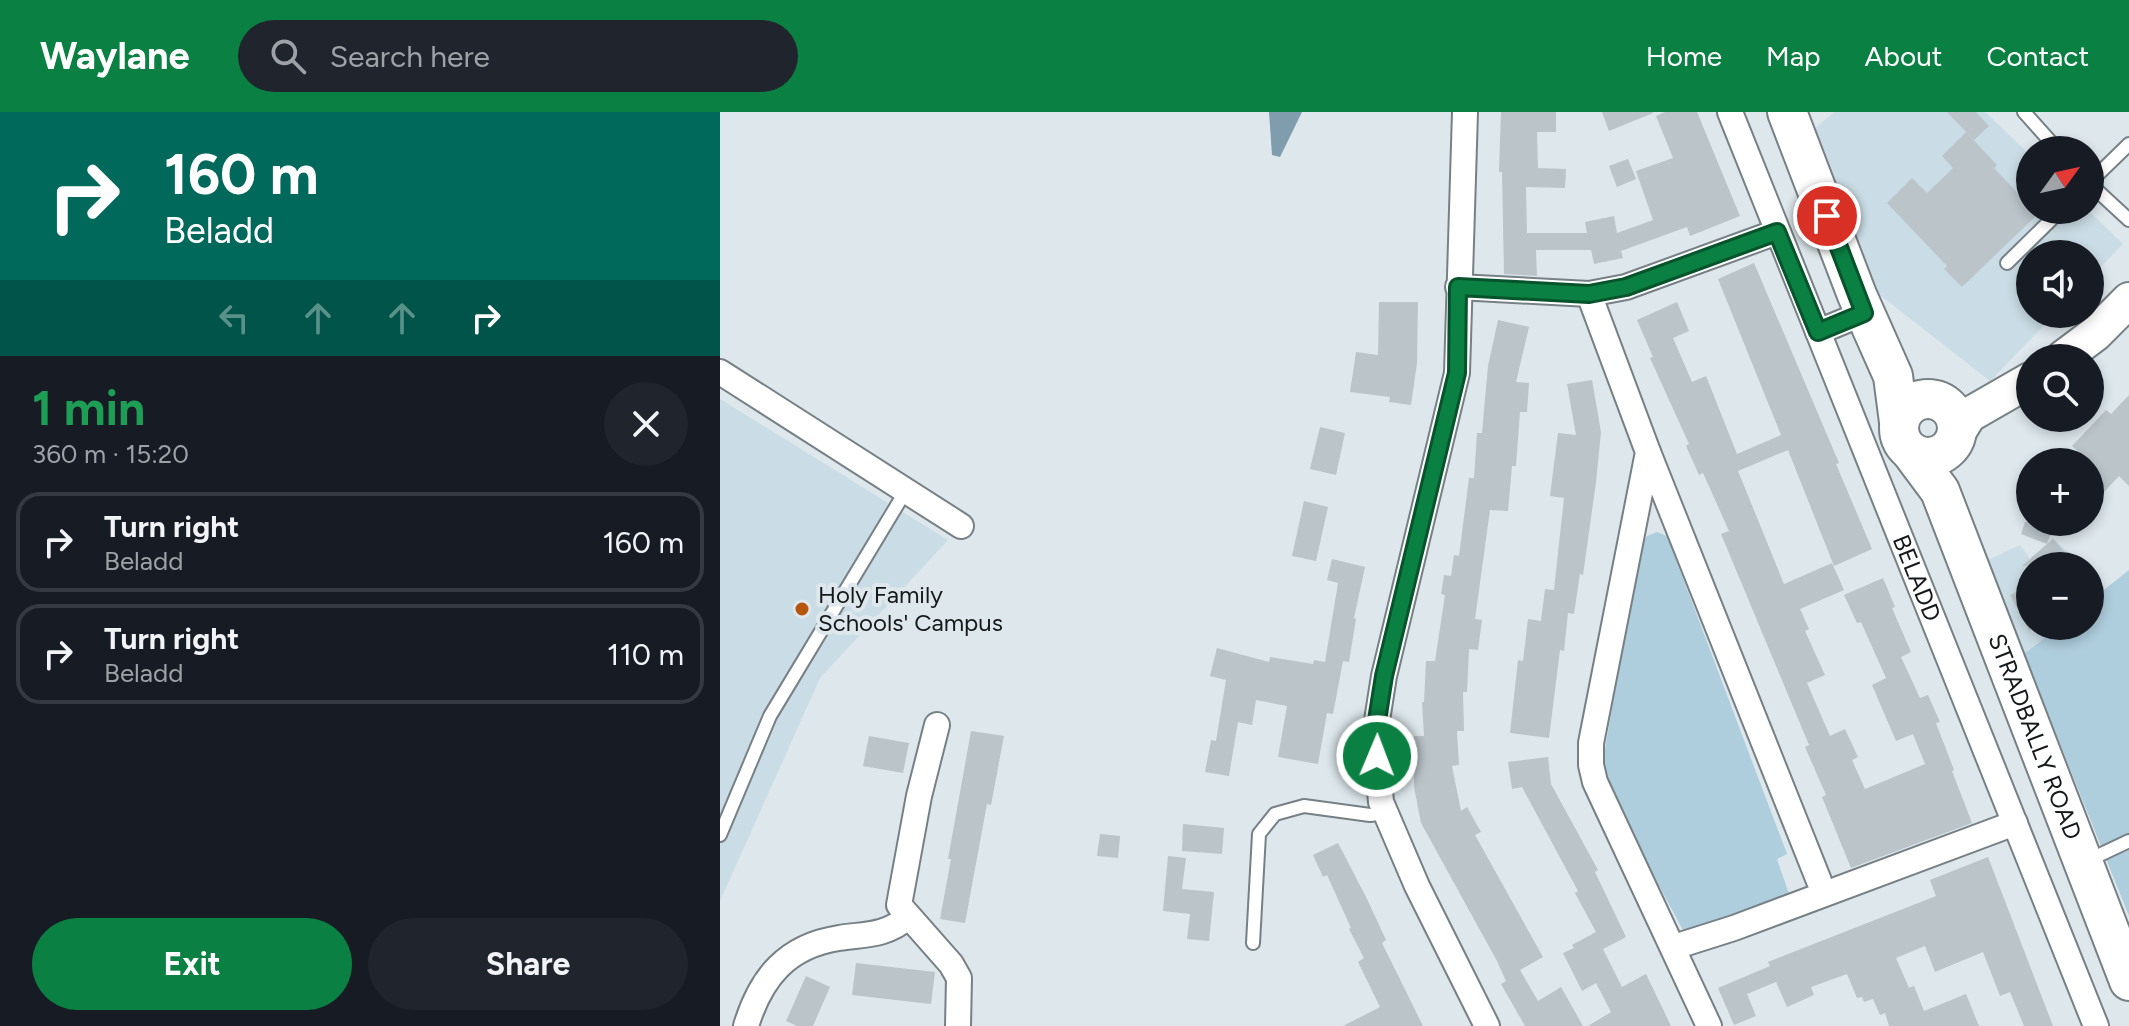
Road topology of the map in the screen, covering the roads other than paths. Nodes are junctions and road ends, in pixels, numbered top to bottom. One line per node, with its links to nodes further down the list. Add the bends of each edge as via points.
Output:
1 (1465, 112): 13 (street)
2 (1730, 112): 11 (street, BELADD)
3 (1787, 112): 16 (main road)
4 (2024, 112): 5 (lane)
5 (2045, 136)
6 (2129, 144): 7 (lane)
7 (2104, 169)
8 (2104, 196): 9 (lane)
9 (2129, 220)
10 (2047, 224): 12 (lane)
11 (1777, 232): 14 (street, via 1626,287); 17 (street, BELADD)
12 (2007, 263)
13 (1458, 287): 14 (street); 26 (street, via 1457,373 1375,733)
14 (1589, 294): 22 (street)
15 (2129, 300): 18 (street)
16 (1864, 313): 17 (street); 21 (main road, via 1893,376)
17 (1818, 332): 27 (street, BELADD)
18 (2082, 344)
19 (720, 372): 23 (street)
20 (2016, 387): 21 (street)
21 (1938, 427): 30 (main road, STRADBALLY ROAD, via 1940,491)
22 (1648, 452): 31 (street); 35 (street, via 1591,765)
23 (905, 492): 24 (street); 28 (lane, via 770,716)
24 (961, 526)
25 (937, 725): 32 (street, via 900,888 899,905)
26 (1386, 813): 34 (lane, via 1304,806 1275,814 1259,834); 39 (street)
27 (2015, 823): 33 (street, BELADD); 35 (street)
28 (720, 835)
29 (2129, 841): 30 (lane)
30 (2082, 863): 33 (main road, STRADBALLY ROAD)
31 (1819, 881)
32 (908, 917): 37 (street, via 880,934 838,938 792,954 778,964 760,991); 38 (street, via 959,978)
33 (2080, 919): 36 (main road, STRADBALLY ROAD); 41 (street, BELADD)
34 (1253, 943)
35 (1674, 947): 40 (street)
36 (2129, 981)
37 (746, 1026)
38 (958, 1026)
39 (1487, 1026)
40 (1709, 1026)
41 (2096, 1026)

